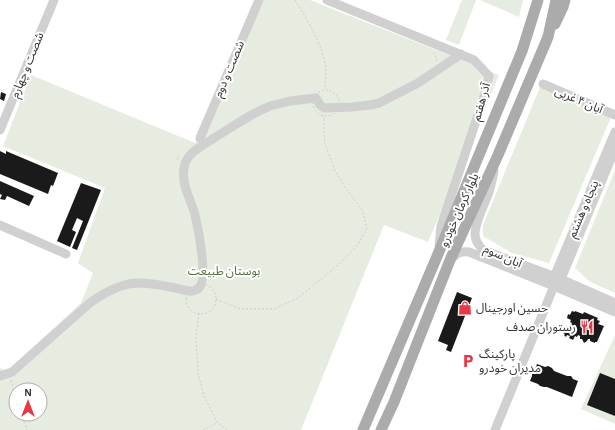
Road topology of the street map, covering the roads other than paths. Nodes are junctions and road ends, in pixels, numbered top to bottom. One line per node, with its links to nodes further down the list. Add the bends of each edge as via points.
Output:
1 (54, 0): 11 (street, شصت و چهارم)
2 (259, 0): 13 (street, شصت و دوم)
3 (326, 0): 8 (street, آذر هفتم)
4 (538, 0): 18 (main road, بلوار کرمان خودرو, via 522,51)
5 (556, 0): 7 (main road, بلوار کرمان خودرو)
6 (565, 0): 7 (main road)
7 (548, 37): 15 (main road, بلوار کرمان خودرو)
8 (461, 54): 18 (street, آذر هفتم, via 474,60 489,76 441,226); 24 (street, via 379,103 324,108 316,98 276,104 256,113 200,147 187,159 183,170 184,183 195,213 202,249 201,286 191,292 136,283 116,288 92,302 12,372)
9 (543, 84): 10 (street, آبان ۴ غربی)
10 (615, 115)
11 (0, 130)
12 (615, 132): 20 (street, پنجاه و هشتم)
13 (200, 138)
14 (615, 149): 20 (street, پنجاه و هشتم)
15 (498, 155): 19 (main road, بلوار کرمان خودرو); 20 (street, آبان سوم, via 477,224 475,234 478,243 483,250)
16 (0, 226): 17 (street)
17 (66, 254)
18 (438, 254): 25 (main road, بلوار کرمان خودرو)
19 (450, 260): 21 (street, آبان سوم, via 457,254 468,252); 26 (main road, بلوار کرمان خودرو)
20 (558, 278): 21 (street, پنجاه و هشتم); 22 (street, آبان سوم)
21 (554, 286): 23 (street, آبان سوم); 27 (street, پنجاه و هشتم)
22 (615, 303)
23 (615, 312)
24 (0, 376)
25 (363, 430)
26 (381, 430)
27 (495, 430)

